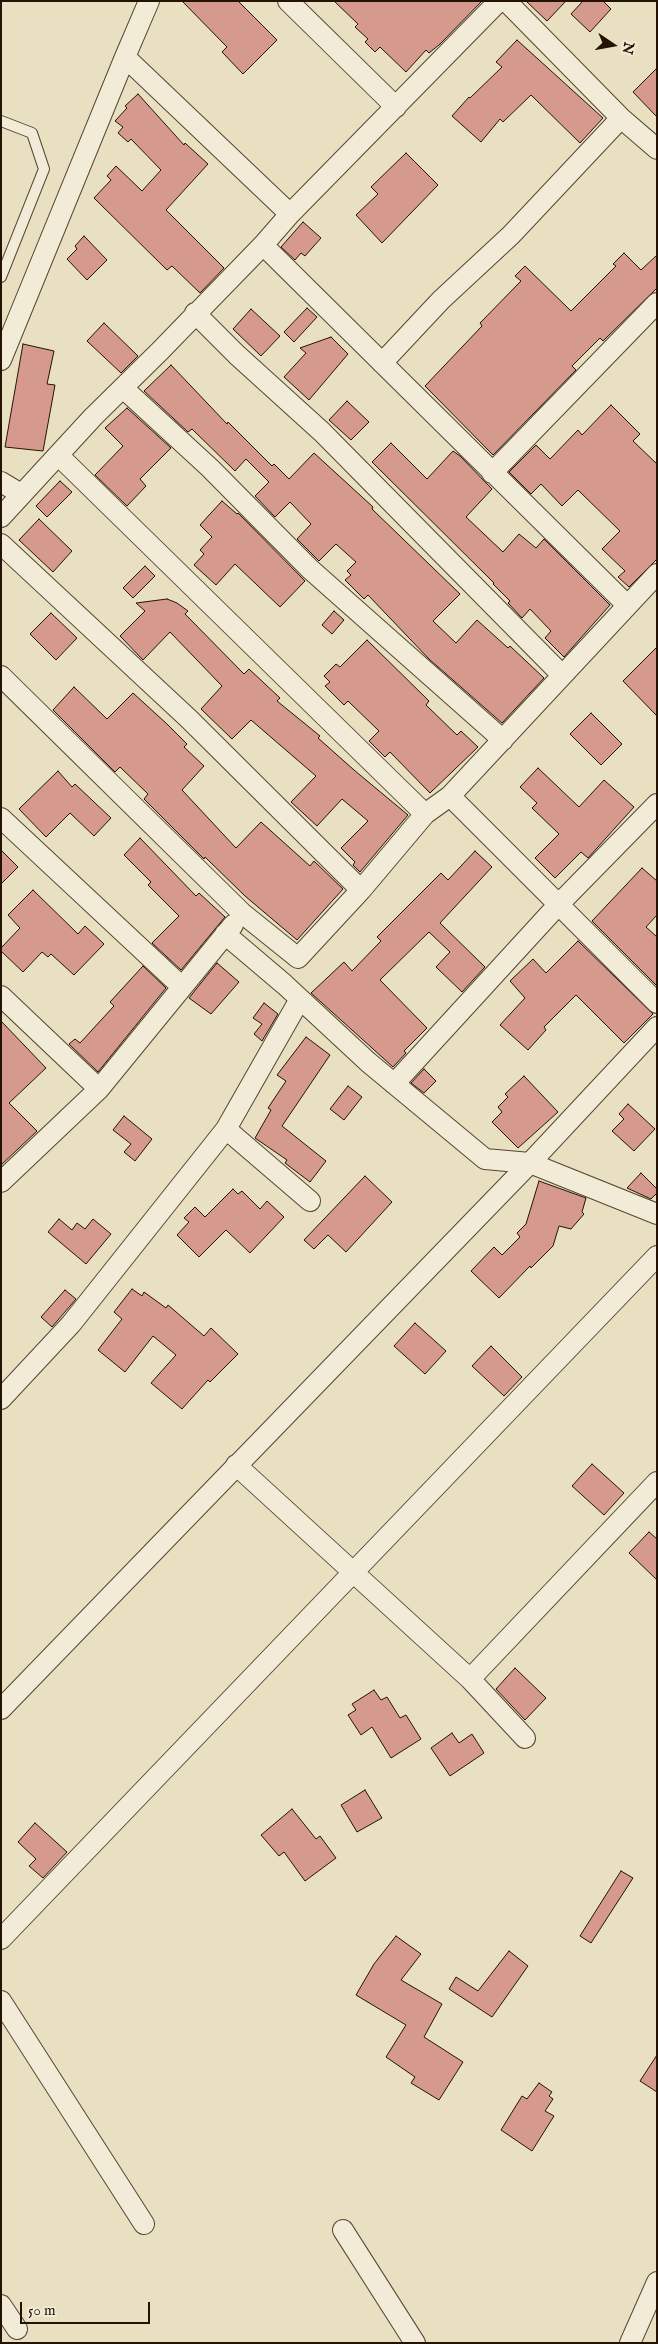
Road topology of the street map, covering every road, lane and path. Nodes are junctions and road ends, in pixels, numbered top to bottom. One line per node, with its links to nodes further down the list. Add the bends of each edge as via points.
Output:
1 (150, 1): 5 (street)
2 (288, 1): 6 (street)
3 (499, 1): 6 (street)
4 (506, 1): 7 (street)
5 (125, 57): 10 (street); 15 (street)
6 (396, 107): 10 (street)
7 (620, 118): 9 (street); 16 (street, via 511,235 441,300)
8 (1, 121): 12 (lane, via 32,133 44,169)
9 (657, 150)
10 (290, 214): 11 (street)
11 (263, 245): 14 (street); 16 (street)
12 (1, 277)
13 (657, 303): 19 (street)
14 (195, 313): 17 (street); 26 (street, via 322,432)
15 (1, 360)
16 (382, 363): 19 (street)
17 (123, 388): 18 (street); 28 (street, via 210,468 310,569)
18 (58, 456): 21 (street); 31 (street)
19 (492, 473): 25 (street)
20 (1, 482): 21 (street)
21 (21, 494): 22 (street)
22 (1, 517)
23 (1, 544): 33 (street, via 189,719)
24 (657, 574): 25 (street)
25 (627, 605): 26 (street)
26 (562, 675): 28 (street)
27 (1, 676): 35 (street)
28 (503, 740): 29 (street)
29 (450, 796): 31 (street); 34 (street)
30 (657, 804): 34 (street)
31 (425, 814): 33 (street)
32 (1, 818): 37 (street)
33 (361, 890): 35 (street, via 298,958)
34 (558, 905): 40 (street); 42 (street)
35 (242, 913): 36 (street)
36 (225, 934): 37 (street); 39 (street)
37 (181, 986): 43 (street)
38 (1, 996): 43 (street)
39 (300, 999): 42 (street); 44 (street)
40 (657, 1004)
41 (657, 1026): 45 (street)
42 (394, 1084): 45 (street, via 485,1159)
43 (98, 1089): 46 (street)
44 (226, 1129): 47 (street); 50 (street, via 71,1324)
45 (530, 1162): 48 (street); 51 (street)
46 (2, 1181)
47 (310, 1202)
48 (657, 1214)
49 (657, 1256): 53 (street)
50 (1, 1399)
51 (236, 1465): 53 (street); 55 (street)
52 (657, 1482): 54 (street)
53 (353, 1572): 54 (street); 57 (street)
54 (470, 1679): 56 (street)
55 (1, 1709)
56 (525, 1738)
57 (1, 1939)
58 (1, 2002): 59 (street)
59 (144, 2224)
60 (343, 2230): 64 (street)
61 (657, 2282): 65 (street)
62 (1, 2305): 63 (street)
63 (16, 2328)
64 (414, 2343)
65 (630, 2343)

